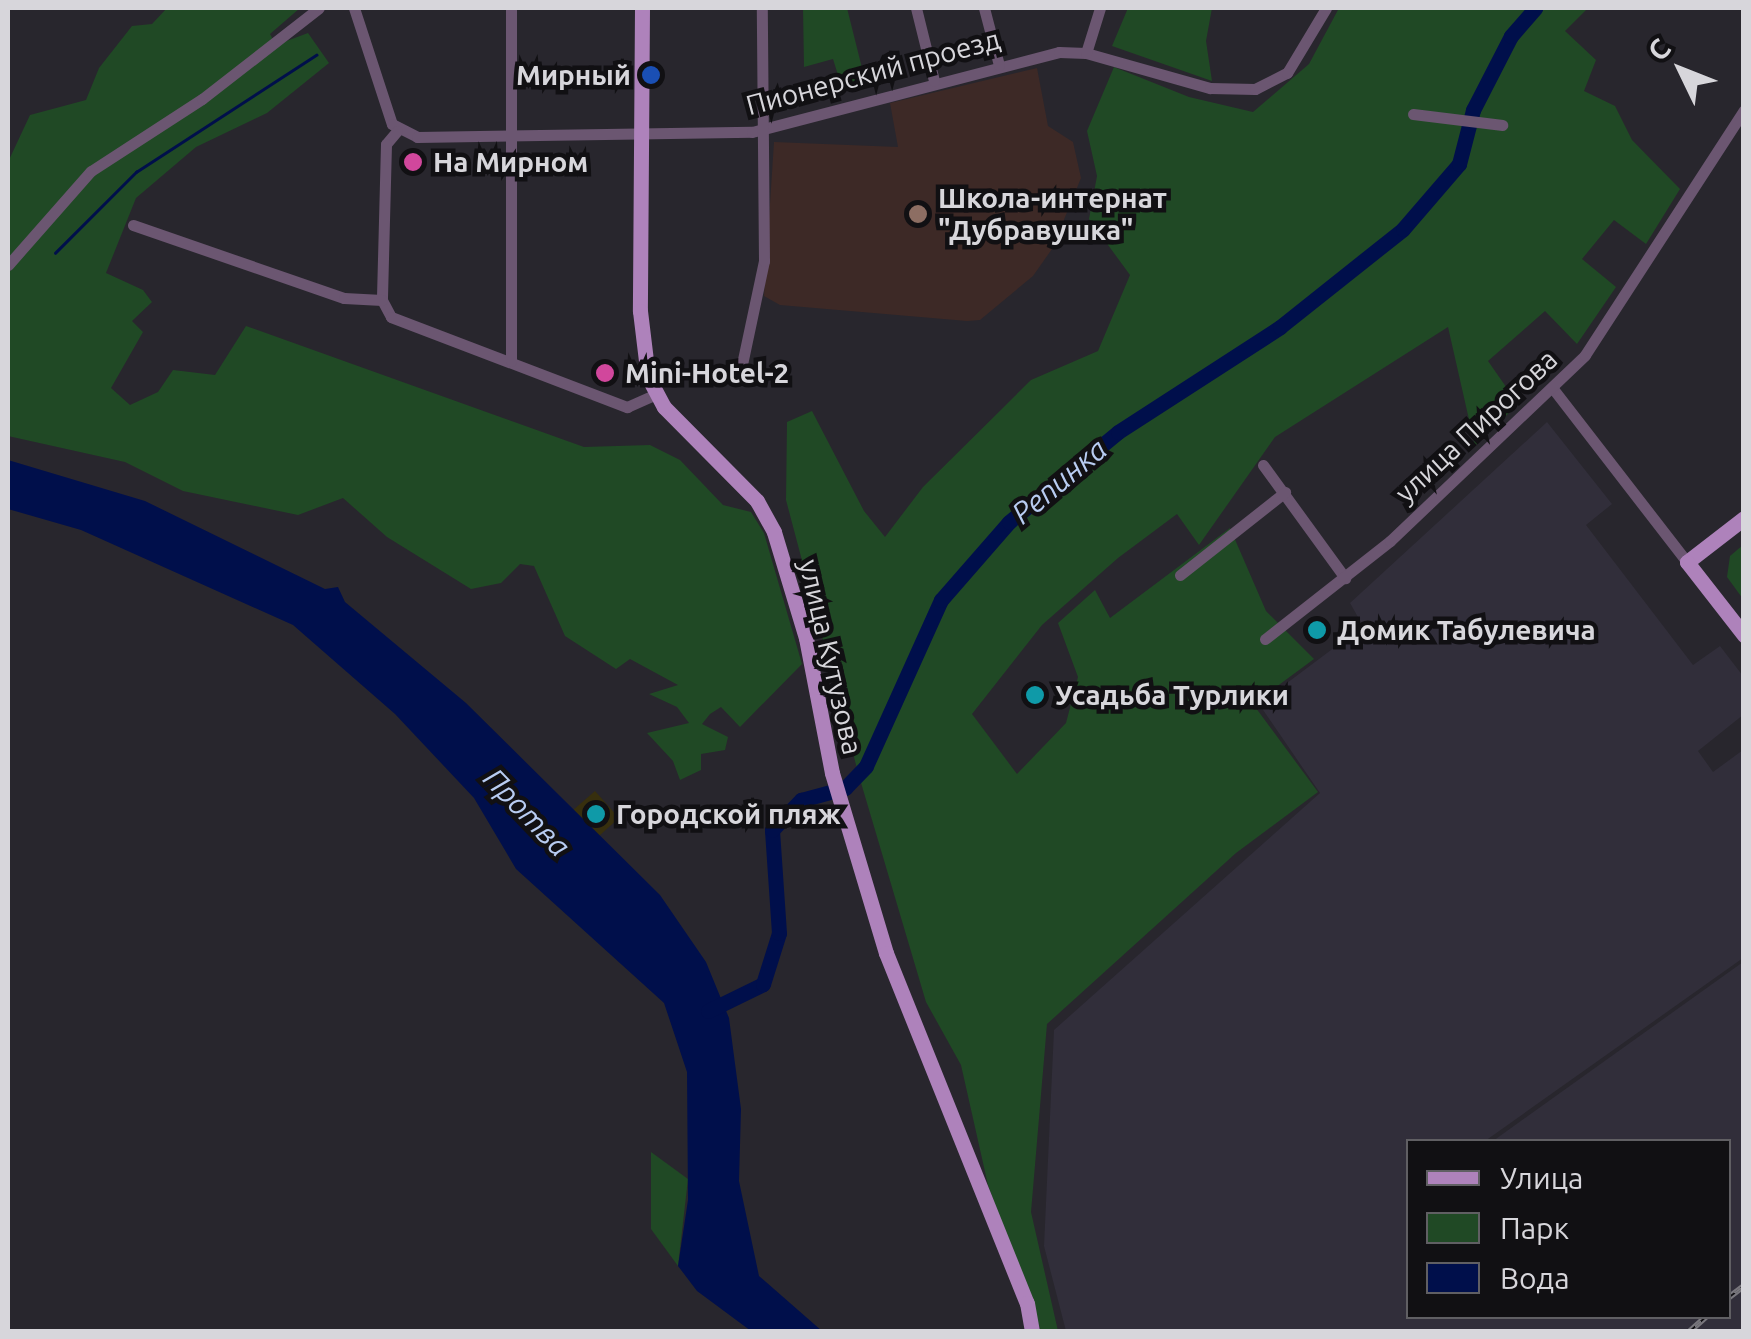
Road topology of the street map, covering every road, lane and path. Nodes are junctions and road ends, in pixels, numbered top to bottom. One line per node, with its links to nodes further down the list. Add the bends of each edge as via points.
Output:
1 (319, 8): 23 (street, via 202,99 91,171)
2 (354, 8): 18 (street)
3 (511, 8): 20 (street)
4 (642, 8): 21 (main road)
5 (762, 8): 17 (street)
6 (916, 8): 12 (street)
7 (984, 8): 11 (street)
8 (1100, 8): 10 (street)
9 (1326, 8): 10 (street, Пионерский проезд, via 1287,73 1254,89 1210,88)
10 (1086, 53): 11 (street, Пионерский проезд)
11 (998, 65): 12 (street, Пионерский проезд)
12 (934, 81): 17 (street, Пионерский проезд)
13 (1744, 110): 16 (street, улица Пирогова)
14 (1413, 114): 15 (street)
15 (1502, 125)
16 (1732, 126): 19 (street); 27 (street, улица Пирогова, via 1586,355)
17 (765, 127): 21 (street, Пионерский проезд); 26 (street, via 764,261)
18 (397, 130): 20 (street, Пионерский проезд, via 417,137); 24 (street, via 386,144)
19 (1744, 134)
20 (512, 135): 21 (street, Пионерский проезд); 25 (street)
21 (642, 135): 28 (main road, via 640,311)
22 (132, 225): 24 (street, via 344,298)
23 (8, 264)
24 (382, 300): 25 (street, via 392,317)
25 (511, 361): 28 (street, via 627,407)
26 (741, 369)
27 (1554, 390): 32 (street); 34 (street, улица Пирогова)
28 (656, 394): 37 (main road, улица Кутузова, via 757,501 774,532 806,638 841,806 886,953 1027,1303)
29 (1263, 465): 30 (street)
30 (1285, 492): 33 (street); 34 (street)
31 (1744, 518): 32 (main road)
32 (1687, 562): 35 (main road)
33 (1180, 575)
34 (1345, 578): 36 (street, улица Пирогова)
35 (1744, 635)
36 (1265, 638)
37 (1032, 1332)

